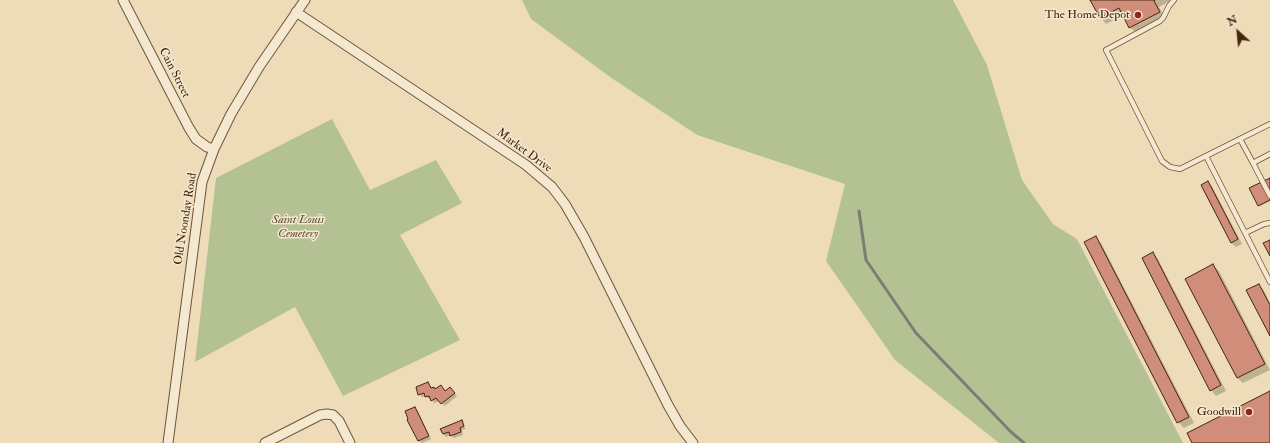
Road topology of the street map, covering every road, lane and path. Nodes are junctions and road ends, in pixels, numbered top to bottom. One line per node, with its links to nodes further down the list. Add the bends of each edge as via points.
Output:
1 (123, 0): 7 (street, Cain Street, via 189,128 196,139)
2 (305, 0): 4 (street, Old Noonday Road)
3 (1174, 0): 9 (lane, via 1160,21 1106,50 1162,161 1170,167 1180,169)
4 (296, 12): 7 (street, Old Noonday Road, via 241,95); 18 (street, Market Drive, via 526,165 552,187 584,237 668,405)
5 (1270, 124): 6 (lane)
6 (1240, 139): 9 (lane); 10 (lane)
7 (214, 149): 15 (street, Old Noonday Road, via 202,182 199,199)
8 (1270, 154): 10 (lane)
9 (1206, 156): 13 (lane)
10 (1252, 163): 11 (lane)
11 (1270, 196)
12 (1270, 223): 13 (lane)
13 (1246, 234): 14 (lane)
14 (1270, 282)
15 (168, 443)
16 (265, 443): 17 (street, via 320,415 327,414 339,421)
17 (350, 443)
18 (693, 443)

